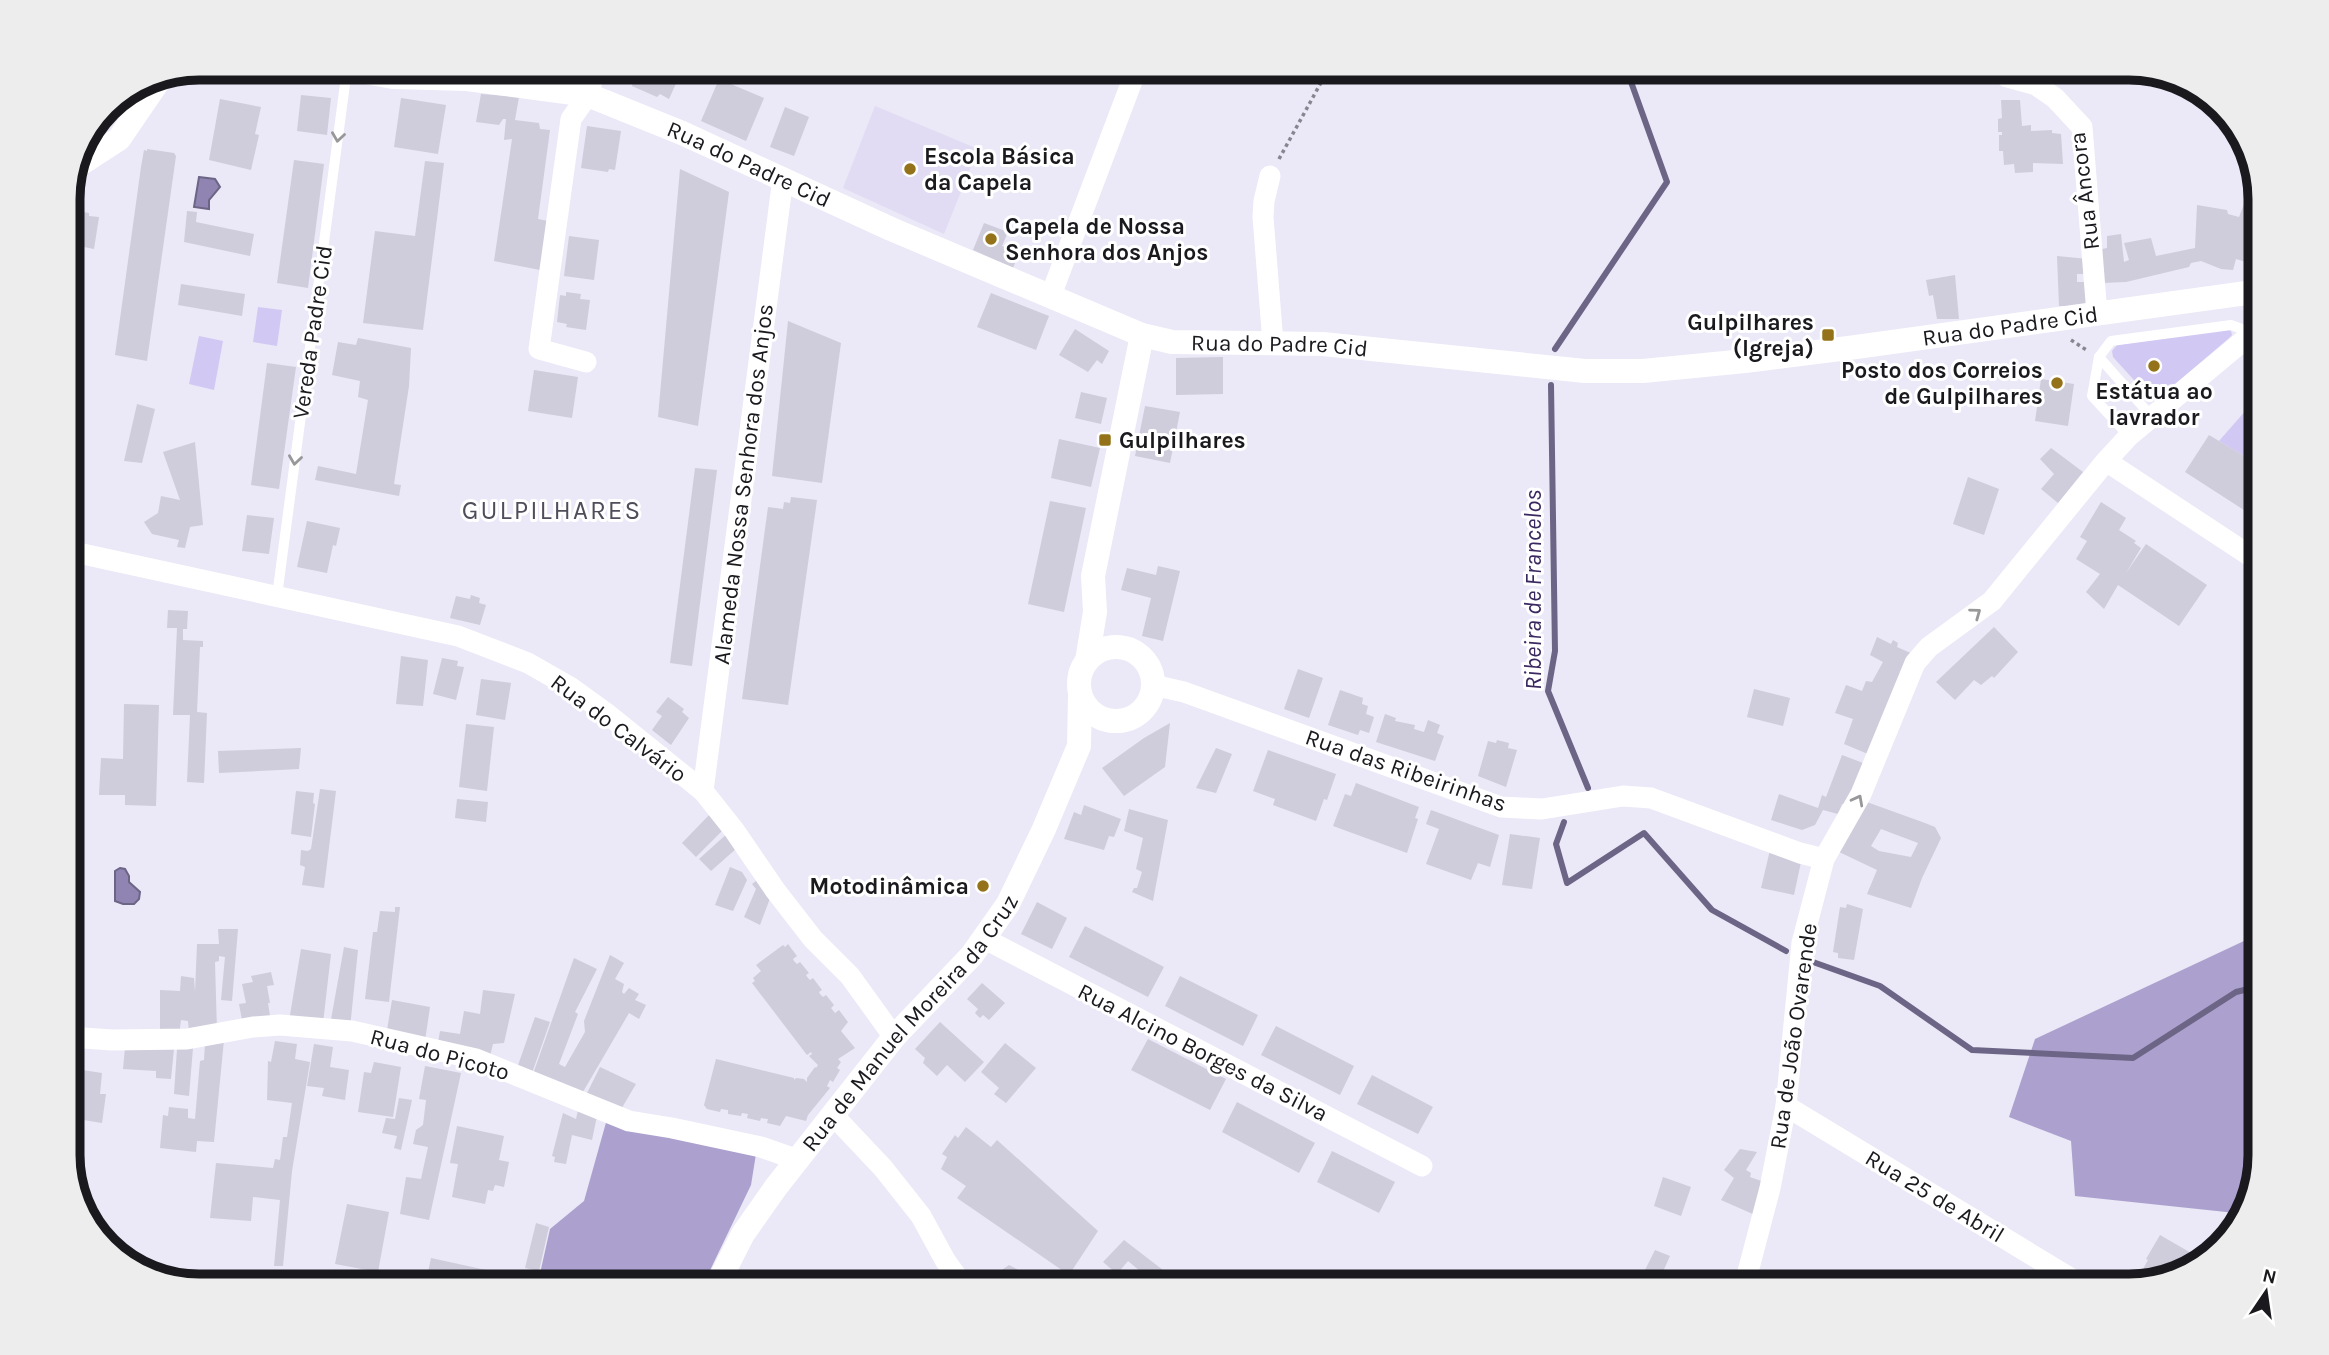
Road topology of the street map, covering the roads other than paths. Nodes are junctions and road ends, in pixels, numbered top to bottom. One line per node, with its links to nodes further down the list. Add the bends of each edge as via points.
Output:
1 (344, 80): 25 (lane, Vereda Padre Cid, one-way to 25)
2 (475, 80): 7 (street, Rua do Padre Cid)
3 (592, 80): 7 (street)
4 (1132, 80): 12 (street)
5 (2036, 80): 13 (street, Rua Âncora, via 2082,127)
6 (152, 91): 8 (street, via 119,139)
7 (588, 95): 10 (street, Rua do Padre Cid); 19 (street, via 571,119 539,349)
8 (88, 159)
9 (1270, 176): 17 (street, via 1264,217)
10 (783, 178): 12 (street, Rua do Padre Cid, via 891,229); 33 (street, Alameda Nossa Senhora dos Anjos)
11 (2248, 293): 13 (street, Rua do Padre Cid)
12 (1051, 295): 15 (street, Rua do Padre Cid)
13 (2097, 314): 17 (street, Rua do Padre Cid, via 1643,371 1585,371)
14 (2248, 328): 18 (lane, via 2231,325 2111,341)
15 (1142, 335): 17 (street, Rua do Padre Cid, via 1172,342); 26 (street, via 1093,576)
16 (2248, 337): 20 (street, Rua de João Ovarende)
17 (1273, 344)
18 (2099, 357): 20 (lane); 21 (lane, via 2092,396)
19 (586, 362)
20 (2152, 418): 21 (street, Rua de João Ovarende)
21 (2129, 436): 22 (street, Rua de João Ovarende)
22 (2106, 461): 24 (street); 34 (street, Rua de João Ovarende, one-way to 22, via 1861,794 1915,663 1929,647 1992,601)
23 (81, 554): 25 (street, Rua do Calvário)
24 (2248, 554)
25 (277, 596): 33 (street, Rua do Calvário, via 458,636 528,663 606,713)
26 (1095, 612): 27 (street); 28 (street)
27 (1129, 649): 28 (street, via 1106,648); 29 (street, via 1147,663)
28 (1087, 660): 30 (street, via 1081,671)
29 (1153, 685): 31 (street, via 1137,715); 34 (street, Rua das Ribeirinhas, via 1184,692 1501,807 1542,809 1623,796 1651,798)
30 (1080, 694): 31 (street, via 1093,713); 32 (street, Rua de Manuel Moreira da Cruz)
31 (1115, 721): 32 (street)
32 (1079, 746): 35 (street, Rua de Manuel Moreira da Cruz, via 1009,904)
33 (703, 791): 37 (street, Rua do Calvário, via 775,890 813,939 850,976)
34 (1824, 859): 38 (street, Rua de João Ovarende, via 1802,943)
35 (985, 939): 37 (street, Rua de Manuel Moreira da Cruz); 41 (street, Rua Alcino Borges da Silva)
36 (81, 1038): 40 (street, Rua do Picoto, via 187,1039 280,1025 352,1031 477,1059 629,1121 761,1147)
37 (894, 1038): 39 (street, Rua de Manuel Moreira da Cruz)
38 (1786, 1106): 44 (street, Rua de João Ovarende); 45 (street, Rua 25 de Abril)
39 (833, 1115): 40 (street, Rua de Manuel Moreira da Cruz); 43 (street, via 921,1216)
40 (798, 1160): 42 (street, Rua de Manuel Moreira da Cruz, via 743,1234)
41 (1422, 1166)
42 (723, 1274)
43 (955, 1274)
44 (1747, 1274)
45 (2064, 1274)

